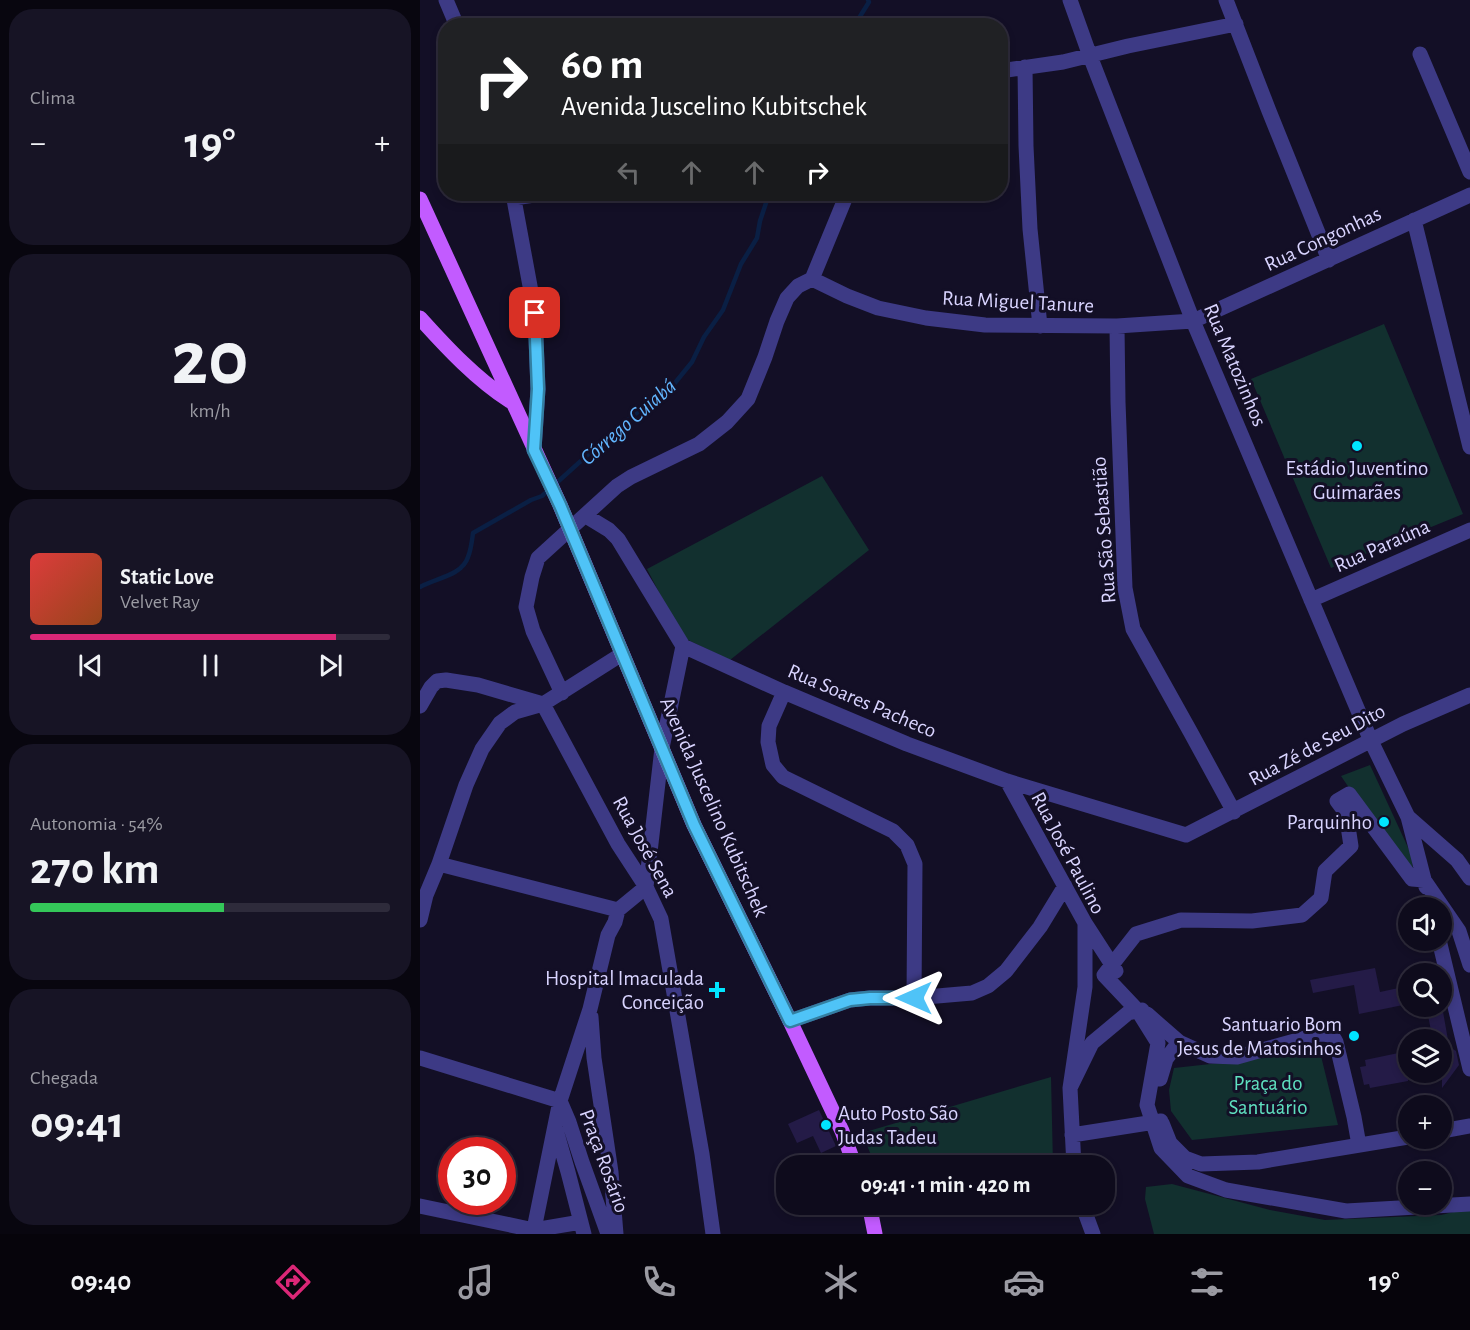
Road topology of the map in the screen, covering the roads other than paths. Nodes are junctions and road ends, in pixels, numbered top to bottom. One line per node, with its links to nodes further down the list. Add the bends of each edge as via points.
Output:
1 (446, 0): 4 (street)
2 (1070, 0): 7 (street, Rua Matozinhos)
3 (1226, 0): 5 (street)
4 (454, 18)
5 (1236, 24): 7 (street); 16 (street)
6 (1420, 54): 10 (street)
7 (1090, 56): 8 (street); 19 (street, Rua Matozinhos)
8 (1025, 67): 9 (street); 20 (street, via 1030,229)
9 (1008, 70)
10 (1470, 172)
11 (1470, 195): 15 (street, Rua Congonhas)
12 (420, 199): 23 (main road, Avenida Juscelino Kubitschek)
13 (514, 201): 22 (street, via 535,313)
14 (844, 201): 17 (street)
15 (1414, 220): 16 (street, Rua Congonhas); 24 (street)
16 (1329, 260): 19 (street, Rua Congonhas)
17 (812, 279): 20 (street, Rua Miguel Tanure, via 878,308 926,318); 26 (street, via 787,298 748,399 727,422 699,444 617,486)
18 (420, 318): 23 (main road, via 447,348)
19 (1193, 321): 21 (street, Rua Miguel Tanure); 29 (street, Rua Matozinhos)
20 (1040, 326): 21 (street, Rua Miguel Tanure)
21 (1117, 326): 40 (street, Rua São Sebastião, via 1125,588 1133,629)
22 (538, 389): 23 (street); 25 (street)
23 (512, 402): 25 (main road, Avenida Juscelino Kubitschek)
24 (1470, 447)
25 (538, 457): 27 (main road, Avenida Juscelino Kubitschek)
26 (585, 516): 27 (street); 30 (street, via 618,539)
27 (570, 529): 31 (main road, Avenida Juscelino Kubitschek); 33 (street, via 538,558 526,607)
28 (1470, 530): 29 (street, Rua Paraúna)
29 (1311, 600): 37 (street, Rua Matozinhos)
30 (683, 646): 32 (street, Rua Soares Pacheco); 38 (street)
31 (622, 654): 33 (street); 38 (main road, Avenida Juscelino Kubitschek)
32 (784, 692): 39 (street, Rua Soares Pacheco); 56 (street, via 769,726 773,765 783,777 893,831 907,845 915,864)
33 (562, 693): 35 (street)
34 (1470, 694): 37 (street, Rua Zé de Seu Dito)
35 (543, 704): 36 (street, via 446,680 437,681); 43 (street, via 514,712 500,723 482,749); 47 (street, Rua José Sena, via 618,844)
36 (420, 706)
37 (1371, 741): 40 (street, Rua Zé de Seu Dito); 41 (street, Rua Matozinhos)
38 (662, 748): 47 (street); 59 (main road, Avenida Juscelino Kubitschek, via 694,825)
39 (1006, 782): 42 (street, Rua Soares Pacheco); 46 (street, Rua José Paulino)
40 (1234, 812): 42 (street, Rua Zé de Seu Dito)
41 (1408, 817): 44 (street, via 1457,860); 45 (street)
42 (1186, 836)
43 (439, 864): 48 (street); 50 (street)
44 (1470, 878)
45 (1424, 880): 49 (street); 54 (street, via 1412,879 1349,795 1337,801 1346,813 1351,846 1325,872 1321,898 1302,915 1252,921 1181,920 1136,934); 55 (street, via 1459,931)
46 (1065, 886): 52 (street, Rua José Paulino); 56 (street, via 1033,936 1006,971 988,986 972,993)
47 (646, 887): 50 (street); 82 (street, Rua José Sena, via 661,919)
48 (423, 894): 51 (street)
49 (1428, 897)
50 (618, 910): 57 (street)
51 (420, 920)
52 (1085, 923): 54 (street); 63 (street, Rua José Paulino, via 1085,987)
53 (1442, 951): 62 (street)
54 (1113, 964): 58 (street, via 1104,975)
55 (1470, 965)
56 (914, 998): 59 (street, via 850,1000)
57 (590, 1009): 64 (street); 81 (street)
58 (1140, 1011): 60 (street); 63 (street, via 1128,1013 1092,1043); 65 (street, via 1158,1042 1148,1105)
59 (790, 1021): 72 (main road, Avenida Juscelino Kubitschek)
60 (1179, 1042): 65 (street, via 1166,1059 1159,1083); 71 (street, via 1210,1056 1237,1057 1320,1034 1334,1038)
61 (420, 1058): 64 (street)
62 (1470, 1069)
63 (1070, 1088): 69 (street)
64 (560, 1101): 67 (street); 80 (street, Praça Rosário)
65 (1157, 1121): 69 (street); 71 (street, via 1185,1158 1201,1164 1258,1162); 74 (street, via 1161,1148 1188,1176 1226,1190 1346,1211)
66 (1470, 1126): 68 (street)
67 (555, 1127): 78 (street); 79 (street)
68 (1452, 1129)
69 (1072, 1136): 73 (street)
70 (1398, 1139): 71 (street)
71 (1359, 1145)
72 (851, 1155)
73 (1073, 1155)
74 (1470, 1204)
75 (420, 1206): 79 (street)
76 (871, 1215): 83 (main road)
77 (1087, 1215): 84 (street)
78 (582, 1228): 79 (street)
79 (533, 1232)
80 (608, 1234)
81 (616, 1234)
82 (713, 1234)
83 (874, 1234)
84 (1093, 1234)

